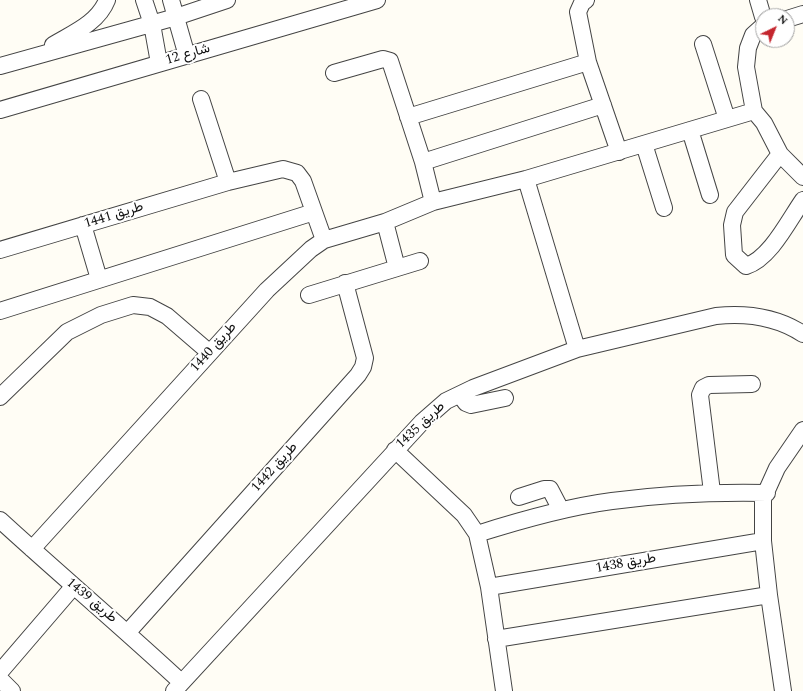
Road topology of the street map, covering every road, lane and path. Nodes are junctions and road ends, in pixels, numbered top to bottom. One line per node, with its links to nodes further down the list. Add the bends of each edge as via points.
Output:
1 (108, 0): 11 (street, via 86,26)
2 (144, 0): 8 (street)
3 (171, 0): 7 (street)
4 (227, 0): 7 (street)
5 (377, 0): 12 (street, شارع 12)
6 (586, 0): 13 (street, via 578,12)
7 (176, 17): 8 (street); 12 (street)
8 (152, 24): 11 (street); 14 (street)
9 (755, 33): 20 (street, via 747,54 746,67)
10 (703, 44): 22 (street)
11 (35, 56): 15 (street)
12 (187, 56): 14 (street, شارع 12)
13 (588, 62): 18 (street); 21 (street)
14 (159, 63): 19 (street, شارع 12)
15 (0, 66)
16 (334, 73): 21 (street, via 383,58 390,61)
17 (201, 99): 30 (street)
18 (603, 105): 25 (street); 27 (street)
19 (0, 110)
20 (754, 111): 22 (street, طريق 1440); 26 (street, via 764,123)
21 (408, 117): 27 (street)
22 (727, 119): 23 (street, طريق 1440)
23 (690, 130): 24 (street, طريق 1440); 31 (street)
24 (644, 144): 25 (street, طريق 1440); 34 (street)
25 (619, 152): 29 (street, طريق 1440)
26 (780, 154): 28 (street); 32 (street, via 735,212 732,236 734,255 746,266 755,264 770,249)
27 (424, 162): 33 (street)
28 (803, 177)
29 (526, 179): 33 (street, طريق 1440); 47 (street)
30 (228, 182): 35 (street, طريق 1441, via 283,169 297,173 303,180); 37 (street, طريق 1441)
31 (710, 196)
32 (803, 200)
33 (434, 202): 36 (street, طريق 1440)
34 (664, 208)
35 (314, 212): 38 (street); 42 (street)
36 (385, 222): 38 (street, طريق 1440); 41 (street)
37 (83, 225): 39 (street, طريق 1441); 42 (street)
38 (324, 240): 48 (street, طريق 1440, via 267,290)
39 (0, 250)
40 (420, 261): 41 (street)
41 (397, 268): 43 (street)
42 (99, 279): 45 (street)
43 (345, 283): 44 (street); 66 (street, طريق 1442, via 364,358 358,375)
44 (309, 295)
45 (0, 311)
46 (803, 334): 47 (street, طريق 1435, via 758,316 737,314 716,316)
47 (577, 349): 50 (street, طريق 1435)
48 (210, 353): 51 (street, via 167,316 150,307 132,305 101,315 68,332); 62 (street, طريق 1440)
49 (752, 384): 55 (street, via 709,385 703,388 700,395)
50 (460, 395): 52 (street, via 471,405); 54 (street, طريق 1435, via 446,401)
51 (0, 397)
52 (505, 398)
53 (803, 430): 56 (street, via 777,468)
54 (395, 450): 60 (street, via 464,515); 70 (street, طريق 1435)
55 (712, 492): 56 (street); 58 (street, via 618,500)
56 (766, 494): 61 (street, via 763,499)
57 (519, 497): 58 (street, via 550,489)
58 (561, 510): 60 (street)
59 (0, 520): 62 (street, طريق 1439)
60 (477, 534): 64 (street)
61 (763, 541): 64 (street, طريق 1438); 65 (street)
62 (32, 549): 63 (street, طريق 1439)
63 (73, 587): 66 (street, طريق 1439); 68 (street)
64 (489, 587): 67 (street)
65 (769, 595): 67 (street); 73 (street)
66 (128, 632): 70 (street, طريق 1439)
67 (496, 639): 72 (street)
68 (0, 672)
69 (0, 679): 71 (street)
70 (178, 687)
71 (12, 691)
72 (504, 691)
73 (783, 691)

